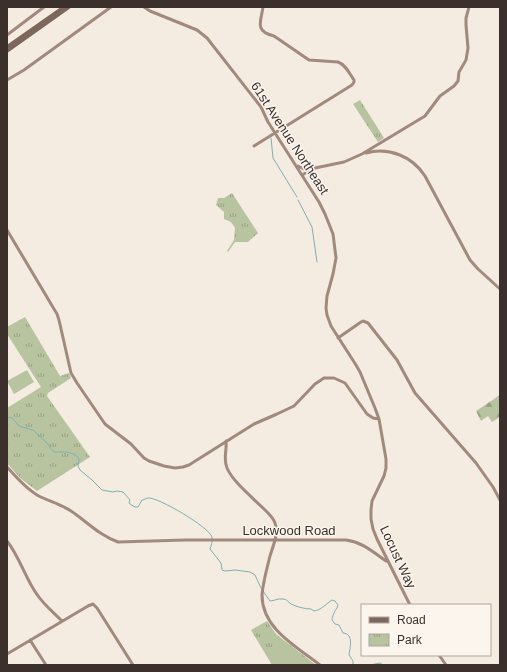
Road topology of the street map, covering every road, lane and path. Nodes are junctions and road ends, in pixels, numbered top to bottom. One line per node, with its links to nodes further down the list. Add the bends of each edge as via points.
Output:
1 (44, 7): 9 (street)
2 (64, 7): 8 (main road)
3 (69, 7): 10 (main road)
4 (112, 7): 12 (street)
5 (144, 7): 13 (street, 61st Avenue Northeast, via 197,30 207,38 261,107)
6 (263, 7): 13 (street, via 260,27 264,33 274,36 309,60 341,63 354,80 352,86)
7 (469, 7): 14 (street, via 466,18 468,48 457,83 440,96 424,117)
8 (35, 28): 10 (main road); 11 (main road)
9 (7, 35)
10 (27, 37): 11 (main road)
11 (8, 48)
12 (7, 80)
13 (275, 133): 15 (street); 18 (street, 61st Avenue Northeast)
14 (378, 145): 16 (street); 17 (street)
15 (254, 146)
16 (380, 151): 17 (street); 22 (street, via 402,156 421,170 470,260)
17 (362, 154): 19 (street, via 344,162 319,166)
18 (295, 165): 19 (street); 20 (street, 61st Avenue Northeast)
19 (311, 170): 20 (street)
20 (302, 175): 23 (street, 61st Avenue Northeast, via 325,214 333,234 336,258 326,308 329,322)
21 (7, 230): 25 (street, via 57,314 73,378 105,424 131,444 144,458 154,463 179,468 192,463)
22 (500, 288)
23 (338, 338): 24 (street, Locust Way, via 356,365); 27 (street, via 363,321 368,323 397,360 413,390 476,463)
24 (379, 419): 25 (street, via 367,414 345,383 334,378 324,378 294,406 254,424); 30 (street, Locust Way, via 386,468 372,501 371,519)
25 (226, 441): 28 (street, via 227,470 270,514 276,524)
26 (7, 467): 28 (street, Lockwood Road, via 24,486 37,495 69,510 113,540)
27 (500, 500)
28 (275, 540): 30 (street, Lockwood Road, via 352,541); 38 (street, via 263,585 262,595 266,614 287,641)
29 (7, 541): 32 (street, via 36,593)
30 (388, 561): 31 (street, Locust Way)
31 (410, 604)
32 (62, 621): 33 (street); 37 (street, via 93,604)
33 (30, 640): 34 (street); 36 (street)
34 (7, 654)
35 (441, 656): 39 (street)
36 (46, 665)
37 (133, 665)
38 (320, 665)
39 (446, 665)

